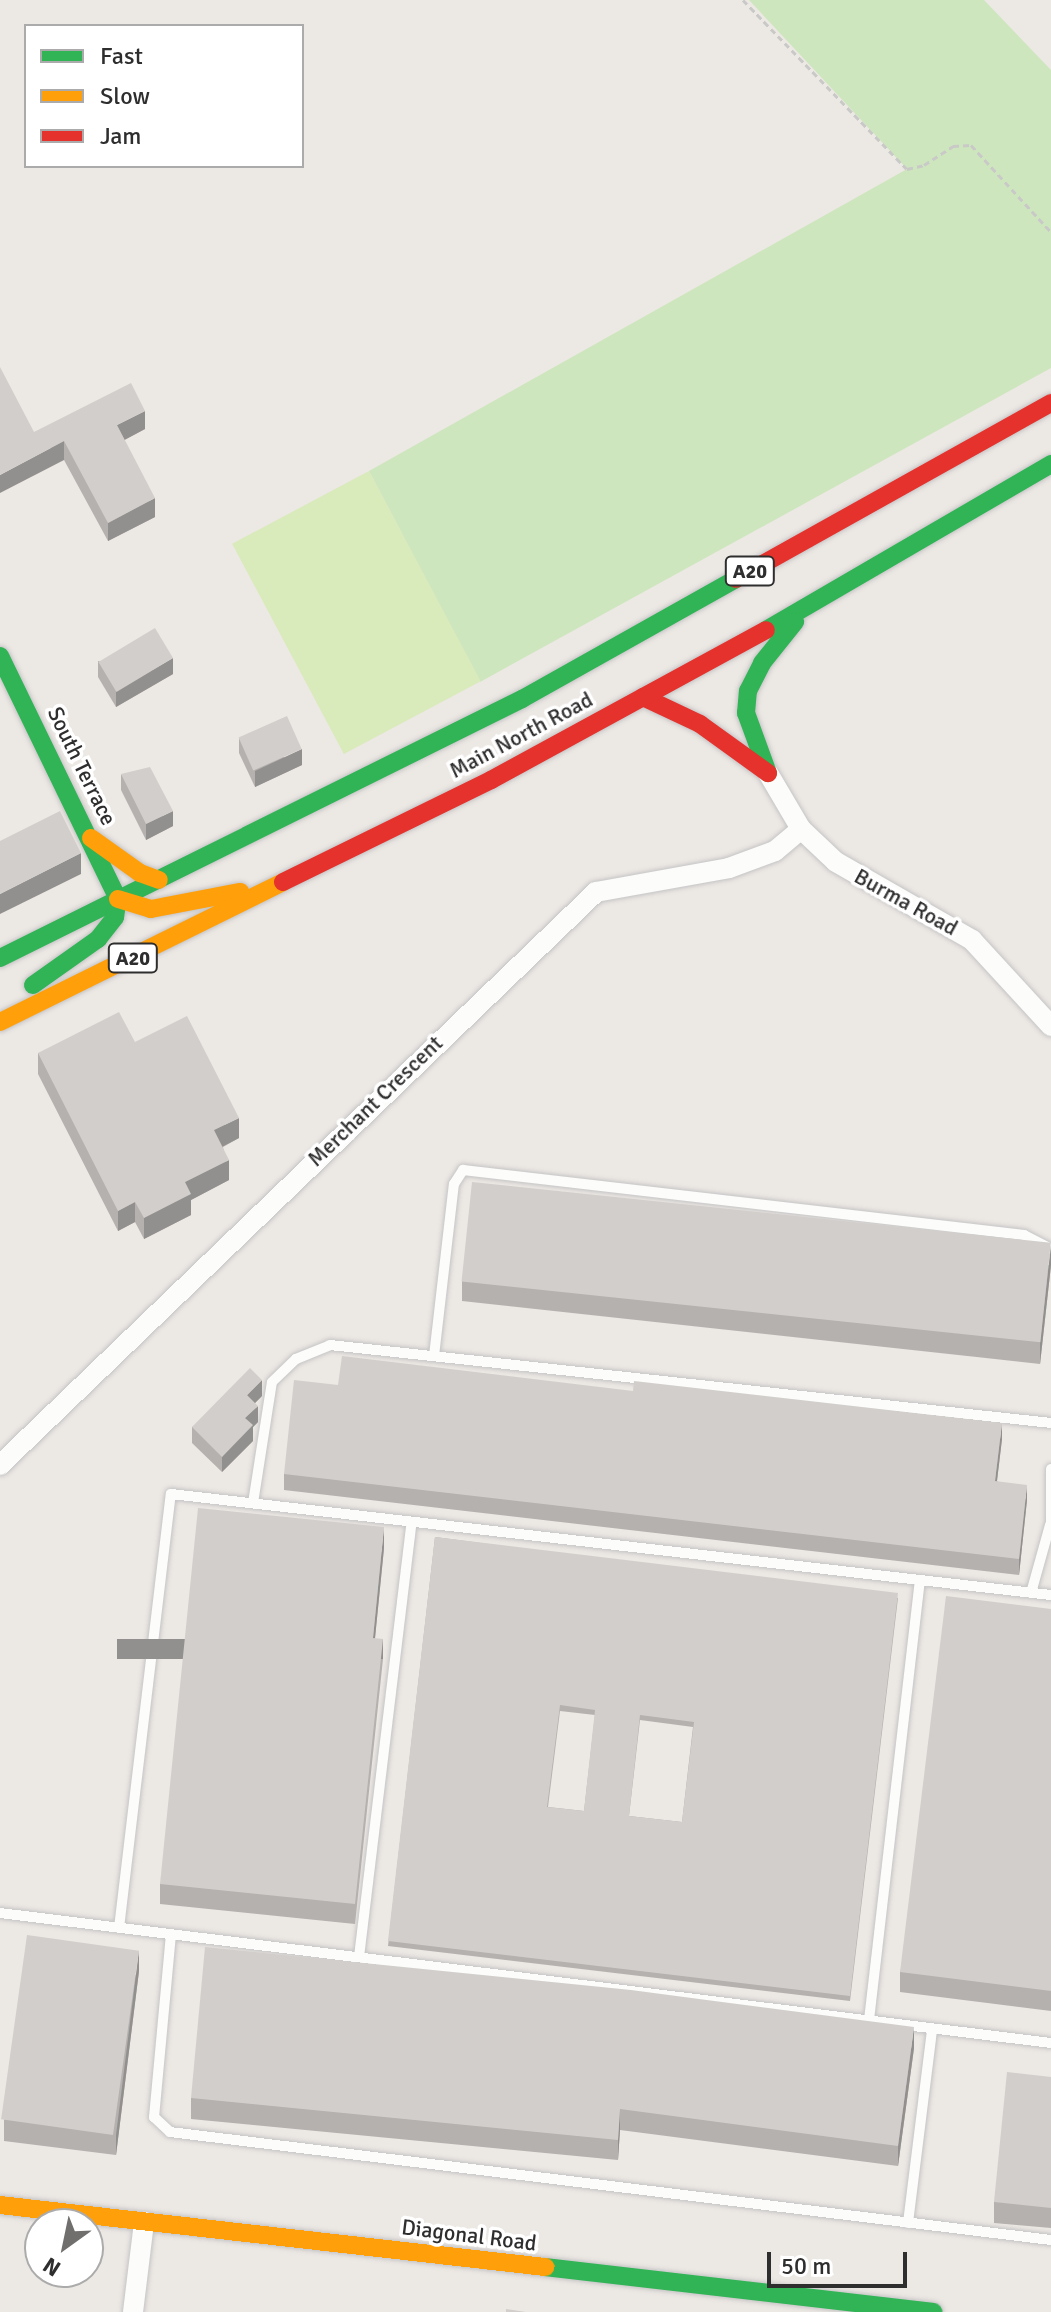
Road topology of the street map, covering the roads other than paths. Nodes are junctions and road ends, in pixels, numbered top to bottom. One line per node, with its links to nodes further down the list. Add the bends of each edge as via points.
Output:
1 (1051, 403): 9 (main road, Main North Road / A20, via 522,699)
2 (1051, 464): 3 (main road, Main North Road / A20)
3 (807, 608): 5 (main road, Main North Road / A20); 6 (main road, via 762,663 748,691 746,713)
4 (0, 656): 8 (main road, South Terrace)
5 (643, 697): 6 (main road, via 700,724); 10 (main road, Main North Road / A20)
6 (768, 773): 7 (street, Burma Road)
7 (801, 829): 15 (street, Burma Road, via 836,862 972,940); 19 (street, Merchant Crescent, via 775,851 729,868 596,892)
8 (91, 838): 9 (main road, via 140,873); 11 (main road, South Terrace)
9 (159, 880): 11 (main road, Main North Road / A20)
10 (265, 893): 11 (main road, via 227,891 151,909); 14 (main road, Main North Road / A20)
11 (118, 899): 12 (main road, Main North Road / A20); 13 (main road, via 115,917 85,952 43,977)
12 (0, 958)
13 (0, 1014)
14 (0, 1022)
15 (1051, 1026)
16 (1051, 1249): 17 (lane, via 1024,1235 463,1170 454,1184)
17 (434, 1356): 18 (lane); 21 (lane, via 330,1345 296,1359 272,1382)
18 (1051, 1423)
19 (0, 1465)
20 (1051, 1469): 23 (lane)
21 (253, 1503): 22 (lane); 28 (lane, via 171,1494)
22 (412, 1522): 24 (lane); 30 (lane)
23 (1051, 1526): 25 (lane)
24 (920, 1580): 25 (lane); 31 (lane)
25 (1031, 1593): 26 (lane)
26 (1051, 1595)
27 (0, 1913): 28 (lane)
28 (119, 1928): 29 (lane)
29 (171, 1934): 30 (lane); 36 (lane, via 154,2117 170,2132)
30 (359, 1957): 31 (lane)
31 (869, 2020): 32 (lane)
32 (932, 2031): 33 (lane); 36 (lane)
33 (1050, 2045)
34 (0, 2205): 35 (main road, Diagonal Road)
35 (144, 2222): 38 (main road, Diagonal Road); 39 (street)
36 (908, 2223): 37 (lane)
37 (1051, 2240)
38 (886, 2309): 40 (main road, Diagonal Road)
39 (133, 2312)
40 (933, 2312)

